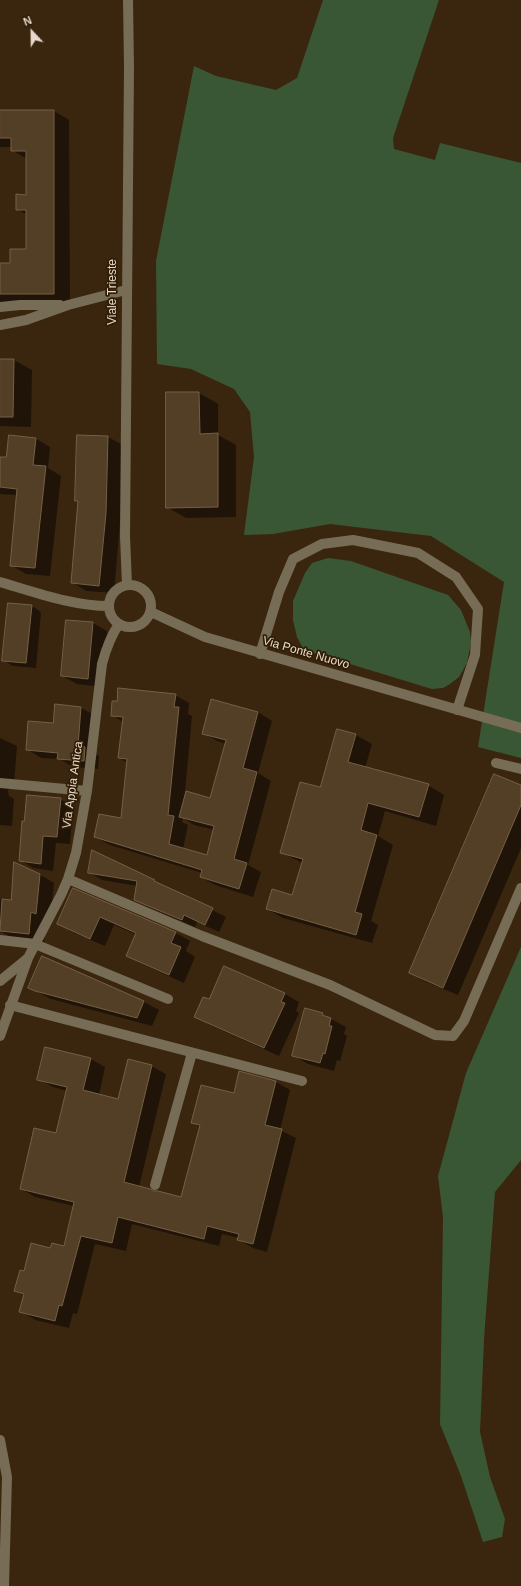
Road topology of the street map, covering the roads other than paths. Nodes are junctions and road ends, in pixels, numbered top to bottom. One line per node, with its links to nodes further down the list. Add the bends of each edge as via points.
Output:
1 (128, 0): 2 (street, Viale Trieste)
2 (126, 290): 3 (street); 7 (street, Viale Trieste)
3 (68, 305): 4 (street); 5 (street, via 26,320)
4 (0, 307)
5 (0, 325)
6 (0, 582): 8 (street, via 66,600)
7 (127, 585): 8 (street, via 112,595); 9 (street, via 134,585 146,592 150,598)
8 (109, 606): 10 (street, via 113,620)
9 (150, 612): 10 (street, via 148,618 138,626 125,627); 11 (street, Via Ponte Nuovo, via 205,637)
10 (119, 624): 17 (street, Via Appia Antica, via 106,647 102,664)
11 (260, 654): 12 (street, Via Ponte Nuovo); 12 (street, via 279,592 293,559 322,544 353,540 418,553 456,577 478,609 475,655)
12 (457, 710): 13 (street, Via Ponte Nuovo)
13 (521, 728)
14 (496, 762): 15 (street)
15 (521, 769)
16 (0, 783): 17 (street)
17 (87, 790): 18 (street, Via Appia Antica, via 76,853)
18 (68, 879): 19 (street, via 202,936 330,986 435,1035 453,1036 464,1021); 21 (street, Via Appia Antica)
19 (521, 888)
20 (0, 940): 21 (street)
21 (35, 944): 22 (street, Via Appia Antica); 24 (street)
22 (28, 958): 23 (street); 25 (street, Via Appia Antica)
23 (0, 981)
24 (168, 999)
25 (10, 1005): 26 (street, Via Appia Antica); 27 (street)
26 (0, 1036)
27 (192, 1053): 28 (street); 29 (street)
28 (302, 1081)
29 (155, 1185)
30 (0, 1440): 31 (street, via 7,1477)
31 (4, 1586)

